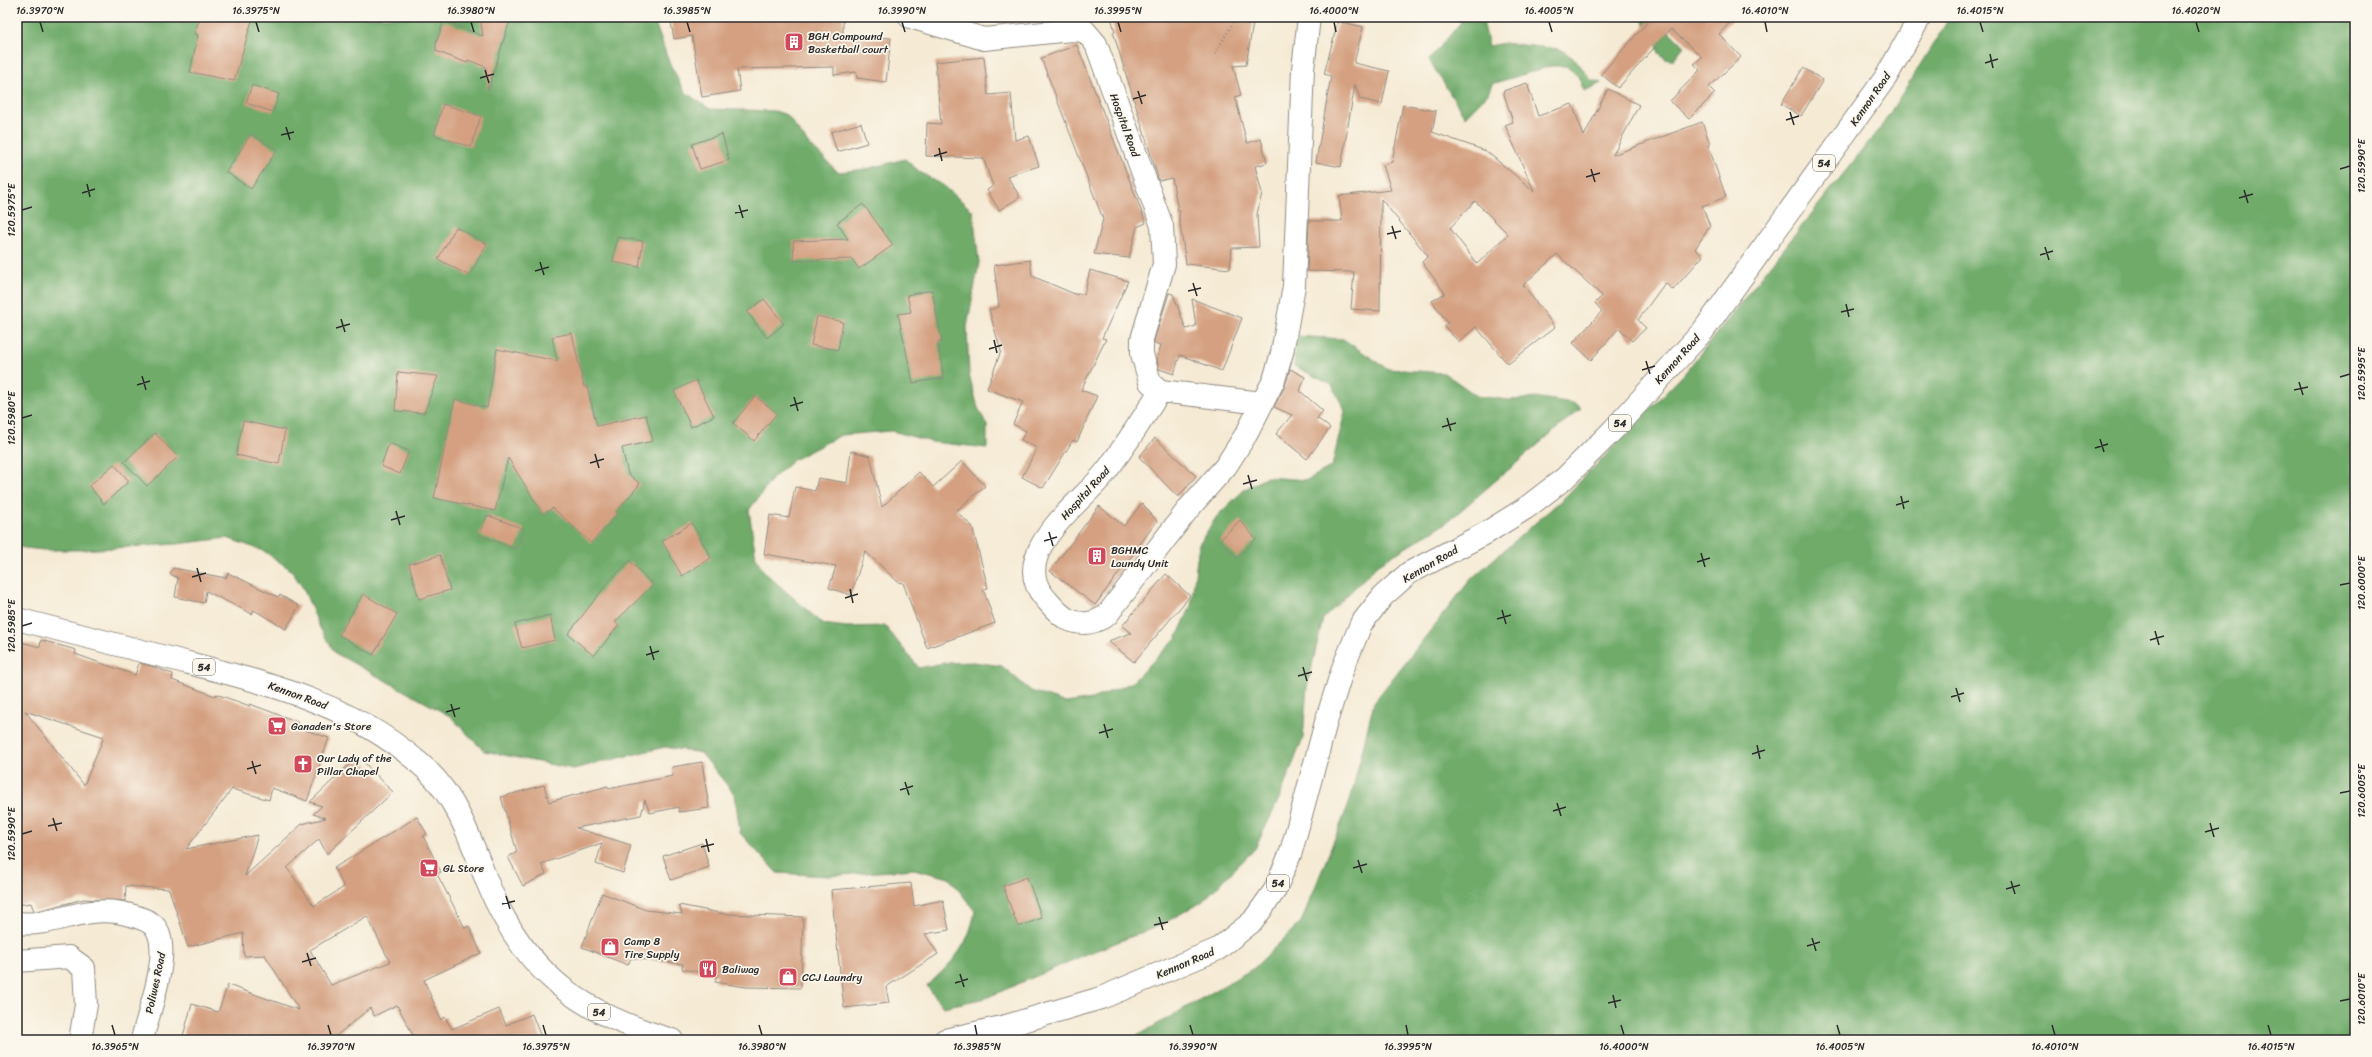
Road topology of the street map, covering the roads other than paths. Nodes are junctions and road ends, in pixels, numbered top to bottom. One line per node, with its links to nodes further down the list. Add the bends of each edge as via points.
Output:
1 (910, 17): 4 (main road, Hospital Road, via 984,40 1071,30 1085,31 1096,44 1162,226 1164,264 1142,339 1142,354 1150,382)
2 (1309, 17): 5 (main road, Hospital Road, via 1303,69 1294,286 1282,354 1274,380)
3 (1920, 17): 12 (main road, Kennon Road / 54, via 1886,77 1703,331 1614,429 1565,478 1526,508 1486,533 1409,573 1382,596 1361,624 1331,706 1291,852 1275,890 1253,921 1218,949 1101,998 1006,1026)
4 (1160, 392): 5 (main road); 5 (main road, Hospital Road, via 1102,476 1044,539 1036,557 1034,572 1038,590 1060,615 1072,621 1084,624 1096,622 1106,615 1189,508 1226,466)
5 (1262, 403)
6 (17, 619): 11 (main road, Kennon Road / 54, via 273,685 320,701 383,737 429,772 449,798 468,834 492,895 511,930 537,965 571,996 589,1008 630,1026)
7 (17, 923): 10 (main road, Poliwes Road, via 53,922 92,912 110,911 147,920 157,929 162,944 161,964)
8 (17, 961): 9 (main road, via 69,957 84,968 86,1005)
9 (80, 1040)
10 (142, 1040)
11 (672, 1040)
12 (945, 1040)

